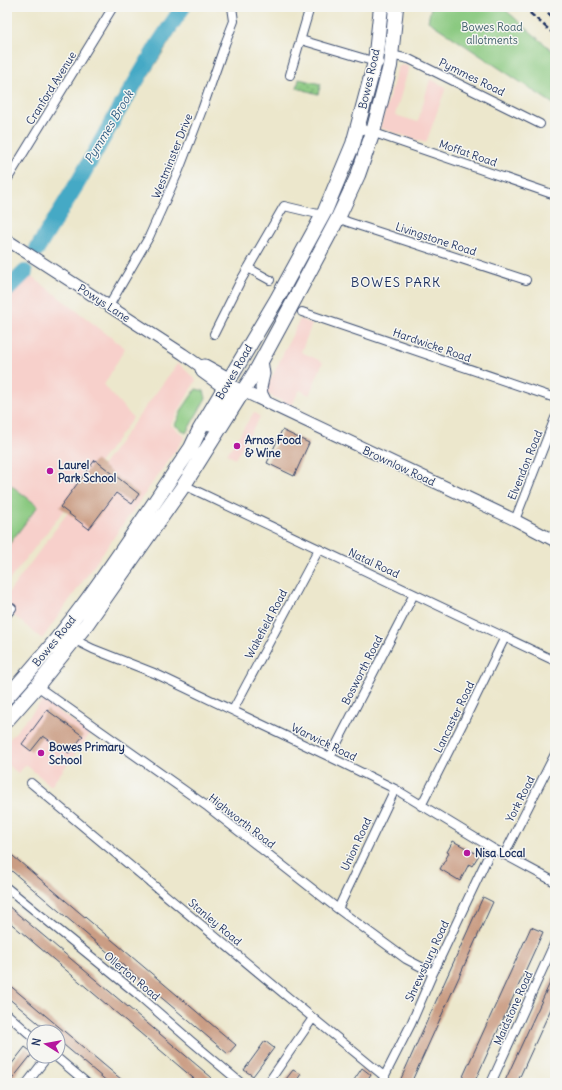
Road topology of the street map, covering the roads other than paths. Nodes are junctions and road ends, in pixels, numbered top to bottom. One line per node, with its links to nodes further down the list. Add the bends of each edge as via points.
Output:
1 (114, 7): 13 (street, Cranford Avenue)
2 (232, 7): 21 (street, Westminster Drive, via 234,21 178,170 149,237)
3 (310, 7): 6 (street)
4 (381, 7): 8 (highway, Bowes Road)
5 (396, 7): 7 (highway, Bowes Road)
6 (301, 40): 8 (street, Pymmes Road); 9 (street)
7 (391, 61): 8 (street, Pymmes Road); 10 (street, Pymmes Road, via 409,59); 12 (highway, Bowes Road)
8 (375, 62): 11 (highway, Bowes Road)
9 (290, 75)
10 (540, 124)
11 (358, 127): 12 (street, Moffat Road); 15 (highway, Bowes Road)
12 (374, 132): 14 (street, Moffat Road); 16 (highway, Bowes Road)
13 (7, 180)
14 (555, 195)
15 (322, 215): 18 (street, via 284,206); 25 (highway, Bowes Road)
16 (338, 218): 20 (street, Livingstone Road); 22 (highway, Bowes Road)
17 (7, 240): 21 (main road, Powys Lane)
18 (248, 268): 19 (street); 23 (street)
19 (270, 280)
20 (526, 280)
21 (109, 306): 25 (main road, Powys Lane, via 200,366 202,372 220,385)
22 (296, 310): 24 (highway, Bowes Road); 27 (street, Hardwicke Road)
23 (214, 334)
24 (262, 360): 26 (highway, Bowes Road); 28 (main road, via 264,374 261,388)
25 (228, 384): 26 (main road, Powys Lane); 30 (highway, Bowes Road, via 200,429)
26 (243, 392): 28 (main road, Brownlow Road); 30 (main road, via 229,394); 31 (highway, Bowes Road)
27 (555, 398)
28 (266, 402): 32 (main road, Brownlow Road)
29 (555, 418): 32 (street, Elvendon Road)
30 (192, 448): 36 (highway, Bowes Road)
31 (184, 485): 34 (street, Natal Road); 38 (highway, Bowes Road)
32 (515, 520): 33 (main road, Brownlow Road)
33 (555, 541)
34 (319, 549): 35 (street, Natal Road); 42 (street, Wakefield Road)
35 (414, 594): 37 (street, Natal Road); 45 (street, Bosworth Road)
36 (61, 633): 38 (street, Warwick Road); 41 (highway, Bowes Road)
37 (505, 637): 39 (street, Natal Road); 48 (street, Lancaster Road)
38 (74, 639): 40 (highway, Bowes Road); 42 (street, Warwick Road)
39 (555, 661)
40 (37, 686): 43 (highway, Bowes Road); 53 (street, Highworth Road, via 208,808)
41 (7, 697)
42 (232, 710): 45 (street, Warwick Road)
43 (7, 720)
44 (555, 754): 50 (street, York Road)
45 (330, 757): 47 (street, Warwick Road)
46 (32, 783): 57 (street, Stanley Road)
47 (395, 789): 48 (street, Warwick Road); 53 (street, Union Road)
48 (421, 806): 49 (street, Warwick Road)
49 (492, 848): 50 (street, Warwick Road); 55 (street, Shrewsbury Road)
50 (504, 855): 51 (street, Warwick Road)
51 (555, 882)
52 (7, 888): 64 (street, Ollerton Road)
53 (338, 909): 55 (street, Highworth Road, via 406,959)
54 (555, 942): 66 (street, Maidstone Road)
55 (434, 972): 61 (street, Shrewsbury Road)
56 (7, 1014): 58 (street)
57 (313, 1018): 61 (street, Stanley Road); 65 (street)
58 (26, 1031)
59 (42, 1064): 62 (street)
60 (64, 1064): 63 (street)
61 (383, 1080)
62 (27, 1083)
63 (87, 1083)
64 (241, 1083)
65 (268, 1083)
66 (491, 1083)

